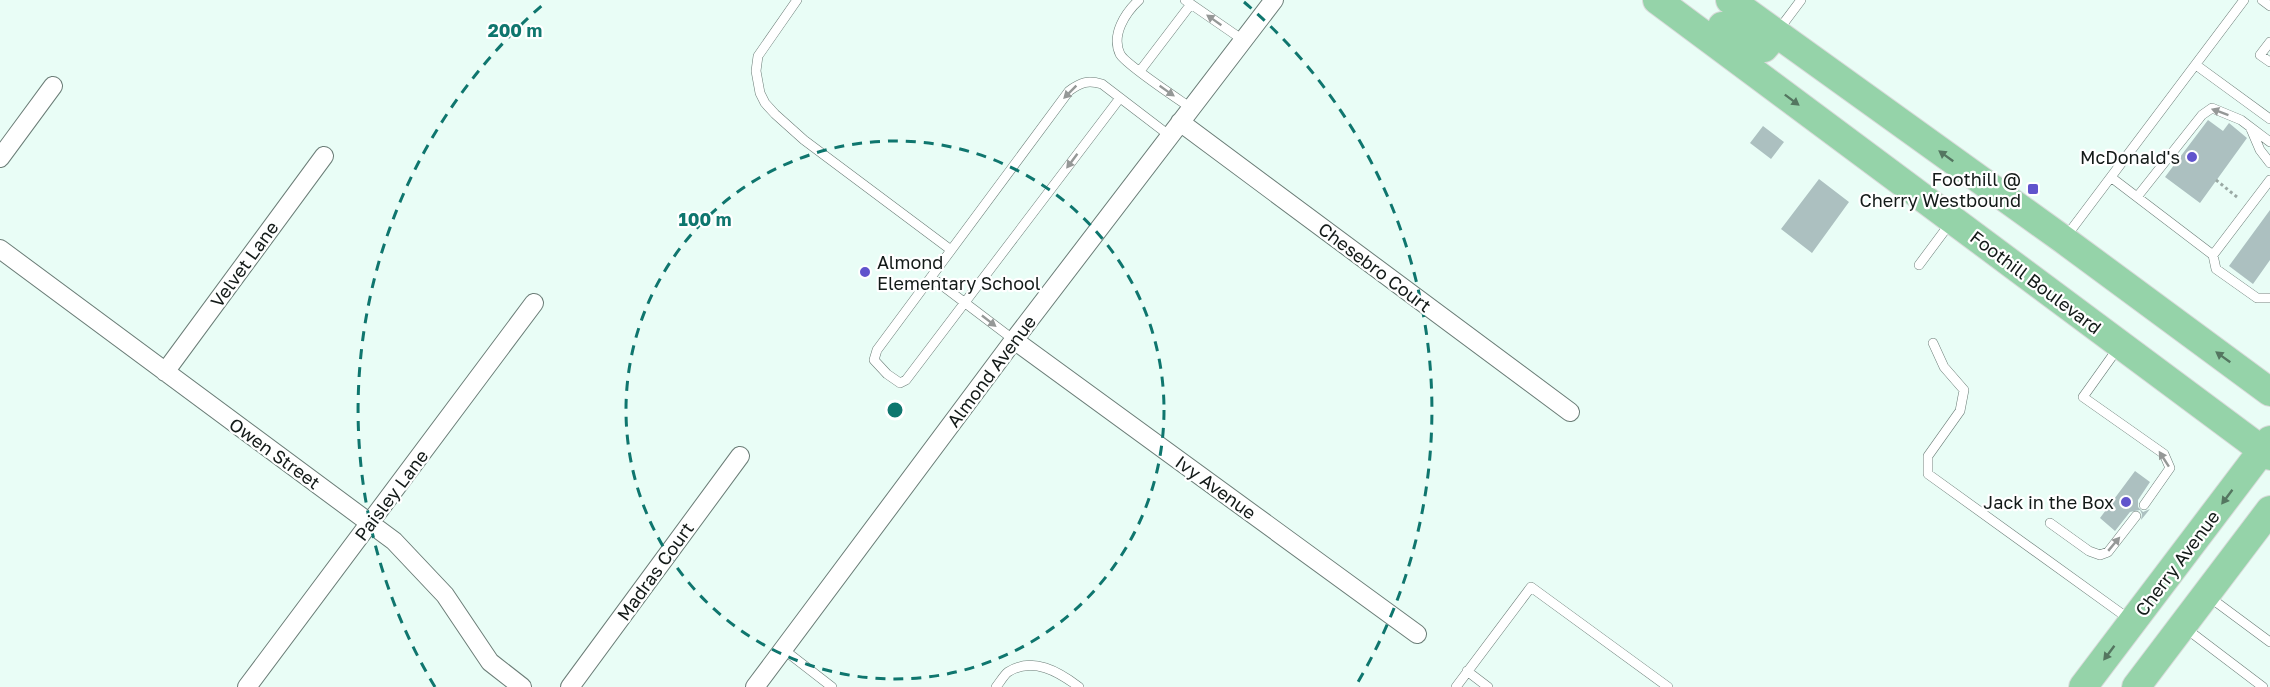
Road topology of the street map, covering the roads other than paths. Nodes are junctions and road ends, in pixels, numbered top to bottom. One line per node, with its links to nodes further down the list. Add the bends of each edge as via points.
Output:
1 (797, 0): 33 (lane, via 758,56 756,71 765,103 804,140)
2 (1139, 0): 17 (lane, via 1122,22 1116,39 1121,56)
3 (1274, 0): 13 (street, Almond Avenue)
4 (1657, 0): 30 (main road, Foothill Boulevard, one-way to 30)
5 (1686, 0): 12 (main road, via 1748,45 1764,48)
6 (1730, 0): 12 (main road)
7 (1801, 0): 12 (lane)
8 (2244, 0): 16 (lane)
9 (2262, 0): 11 (lane)
10 (1188, 2): 13 (lane, one-way to 10); 17 (lane)
11 (2270, 6)
12 (1776, 34): 31 (main road, one-way to 12)
13 (1243, 40): 21 (street, Almond Avenue)
14 (2270, 42): 15 (lane, via 2260,55)
15 (2270, 62)
16 (2196, 65): 20 (lane); 27 (lane)
17 (1140, 71): 21 (lane, one-way to 21)
18 (53, 86): 25 (street)
19 (1120, 98): 21 (lane); 33 (lane, one-way to 33, via 1102,84 1089,81 1069,92); 39 (lane, one-way to 39)
20 (2270, 119)
21 (1180, 122): 40 (street, Almond Avenue); 45 (street, Chesebro Court)
22 (2250, 127): 23 (lane); 26 (lane); 29 (lane, one-way to 29, via 2212,108 2202,115)
23 (2270, 142)
24 (324, 156): 43 (street, Velvet Lane)
25 (0, 158)
26 (2270, 163)
27 (2112, 178): 29 (lane); 31 (lane)
28 (2270, 180): 34 (lane)
29 (2137, 197): 34 (lane)
30 (1953, 220): 35 (lane); 42 (main road, Foothill Boulevard)
31 (2064, 240): 44 (main road, one-way to 31)
32 (0, 249): 43 (street, Owen Street)
33 (951, 250): 36 (lane)
34 (2212, 255): 37 (lane, via 2216,269 2257,298)
35 (1919, 265)
36 (931, 277): 39 (lane); 39 (lane, via 877,350 874,360 887,374 900,383 906,380)
37 (2270, 298)
38 (534, 303): 51 (street, Paisley Lane)
39 (965, 303): 40 (lane, one-way to 40)
40 (1014, 340): 56 (street, Ivy Avenue); 58 (street, Almond Avenue)
41 (1933, 343): 54 (lane, via 1944,367 1964,390 1960,411 1928,456 1928,474)
42 (2121, 345): 46 (main road, Foothill Boulevard); 48 (lane, one-way to 42, via 2170,468 2164,454 2083,397)
43 (165, 372): 51 (street, Owen Street)
44 (2270, 392)
45 (1570, 412)
46 (2267, 449): 54 (main road, Cherry Avenue, one-way to 54)
47 (740, 456): 62 (street, Madras Court)
48 (2144, 505)
49 (2270, 510): 53 (main road)
50 (2136, 516): 52 (lane, one-way to 50, via 2100,555 2108,552)
51 (371, 523): 60 (street, Paisley Lane); 61 (street, Owen Street, via 394,541 445,595 490,662)
52 (2050, 523)
53 (2206, 595): 55 (main road); 57 (lane)
54 (2133, 621): 70 (main road, Cherry Avenue, one-way to 70)
55 (2182, 626): 71 (main road); 72 (lane)
56 (1417, 634)
57 (2268, 637)
58 (783, 649): 63 (street, Almond Avenue); 64 (lane)
59 (1467, 671): 67 (lane); 68 (lane); 69 (lane, via 1531,587)
60 (247, 687)
61 (522, 687)
62 (570, 687)
63 (755, 687)
64 (832, 687)
65 (996, 687): 66 (lane, via 1007,672 1032,664 1058,671)
66 (1079, 687)
67 (1456, 687)
68 (1488, 687)
69 (1668, 687)
70 (2083, 687)
71 (2136, 687)
72 (2263, 687)

